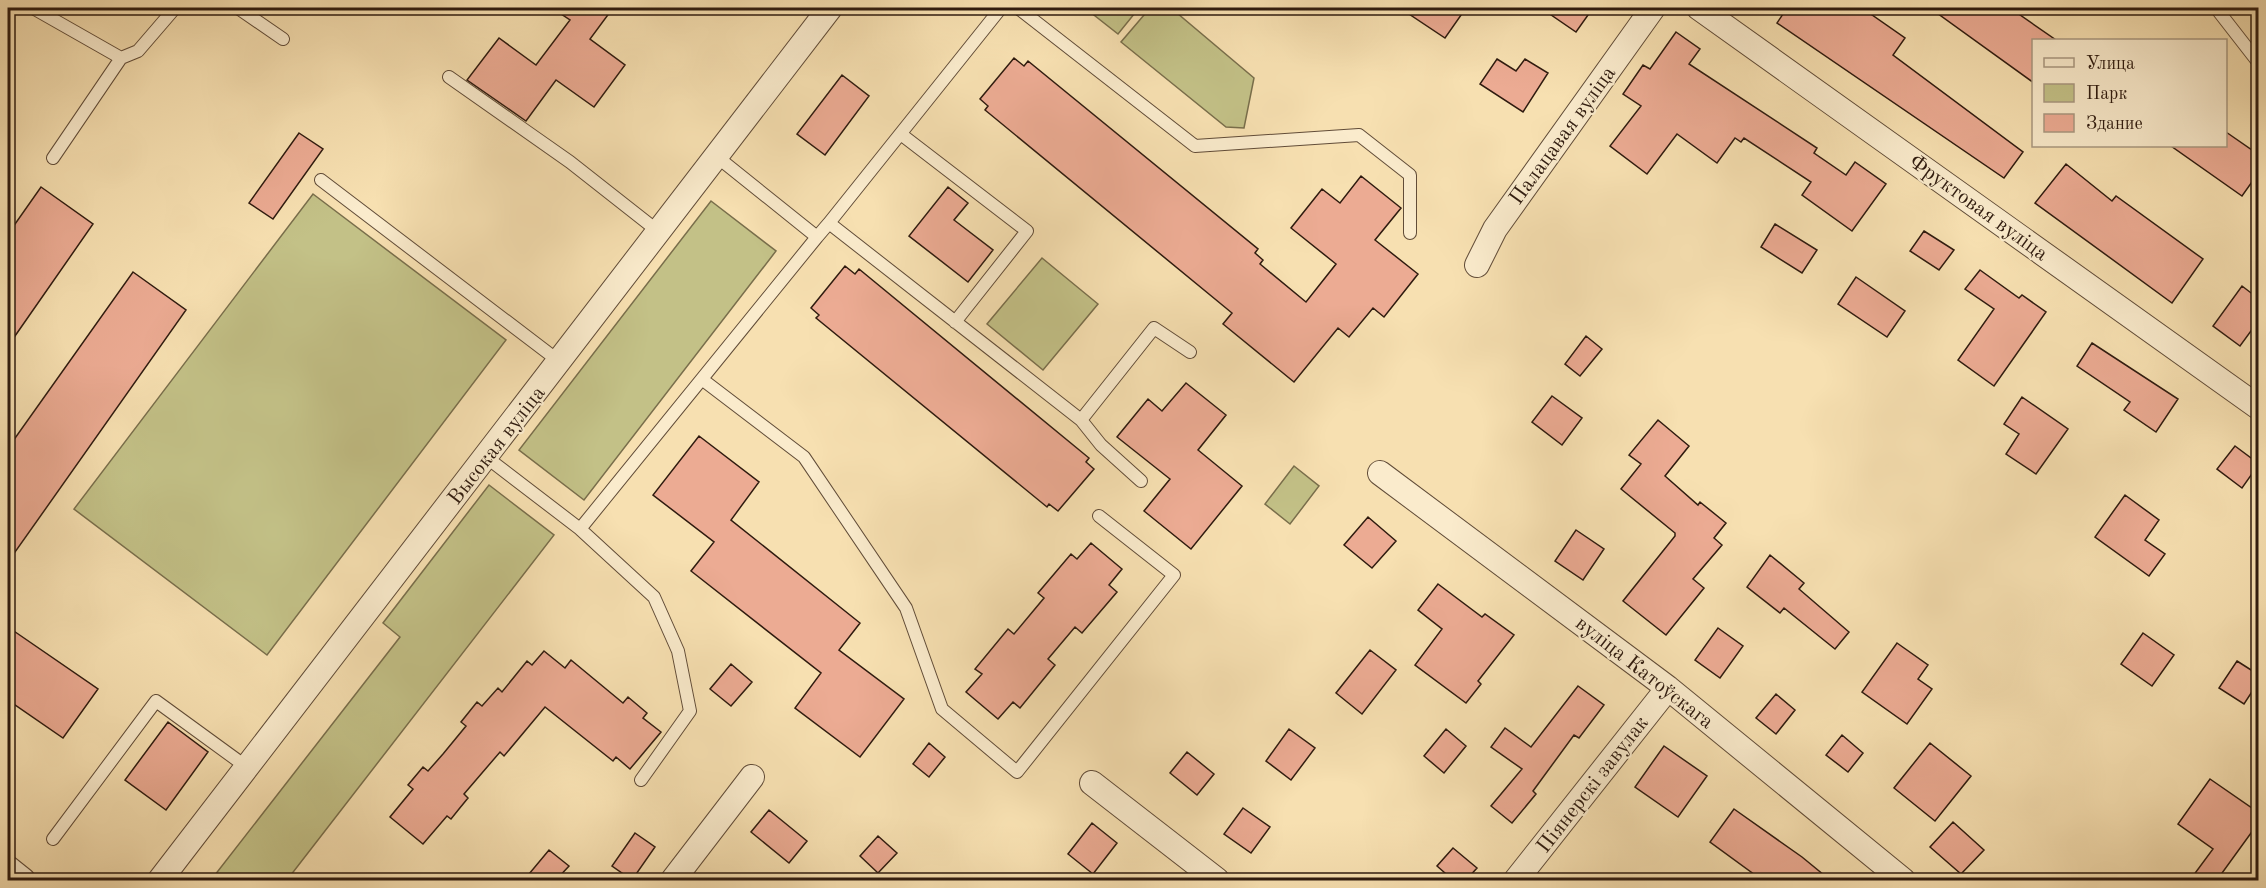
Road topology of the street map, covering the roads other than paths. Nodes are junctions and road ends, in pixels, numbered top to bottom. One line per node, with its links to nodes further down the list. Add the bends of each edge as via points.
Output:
1 (33, 8): 11 (lane)
2 (175, 8): 11 (lane, via 138,51)
3 (238, 8): 10 (lane)
4 (830, 8): 15 (street, Высокая вуліца)
5 (1001, 8): 14 (lane)
6 (1018, 8): 20 (lane, via 1195,146 1359,135 1410,175)
7 (1653, 8): 22 (street, Палацавая вуліца, via 1495,229)
8 (1699, 8): 27 (street, Фруктовая вуліца)
9 (2216, 8): 12 (lane)
10 (283, 39)
11 (121, 58): 16 (lane)
12 (2259, 62)
13 (449, 77): 19 (lane, via 570,162)
14 (902, 135): 18 (lane); 23 (lane, via 1027,231)
15 (716, 156): 19 (street, Высокая вуліца); 21 (lane)
16 (53, 158)
17 (321, 180): 25 (lane)
18 (829, 223): 21 (lane); 23 (lane)
19 (659, 232): 25 (street, Высокая вуліца)
20 (1410, 233)
21 (818, 237): 26 (lane)
22 (1477, 265)
23 (955, 322): 28 (lane)
24 (1190, 352): 28 (lane, via 1154,328)
25 (560, 362): 29 (street, Высокая вуліца)
26 (703, 380): 32 (lane, via 804,457 906,608 942,709 1017,772 1174,575); 33 (lane)
27 (2259, 407)
28 (1081, 420): 31 (lane, via 1101,445)
29 (486, 457): 33 (lane); 35 (street, Высокая вуліца)
30 (1380, 473): 34 (street, вуліца Катоўскага)
31 (1142, 481)
32 (1099, 516)
33 (580, 529): 37 (lane, via 654,597 678,651 690,711)
34 (1668, 688): 45 (street, Піянерскі завулак); 46 (street, вуліца Катоўскага)
35 (248, 768): 39 (lane, via 156,701); 42 (street, Высокая вуліца)
36 (752, 777): 43 (street)
37 (641, 780)
38 (1092, 783): 44 (street)
39 (53, 839)
40 (8, 868): 41 (street)
41 (23, 880)
42 (160, 880)
43 (673, 880)
44 (1217, 880)
45 (1516, 880)
46 (1903, 880)

